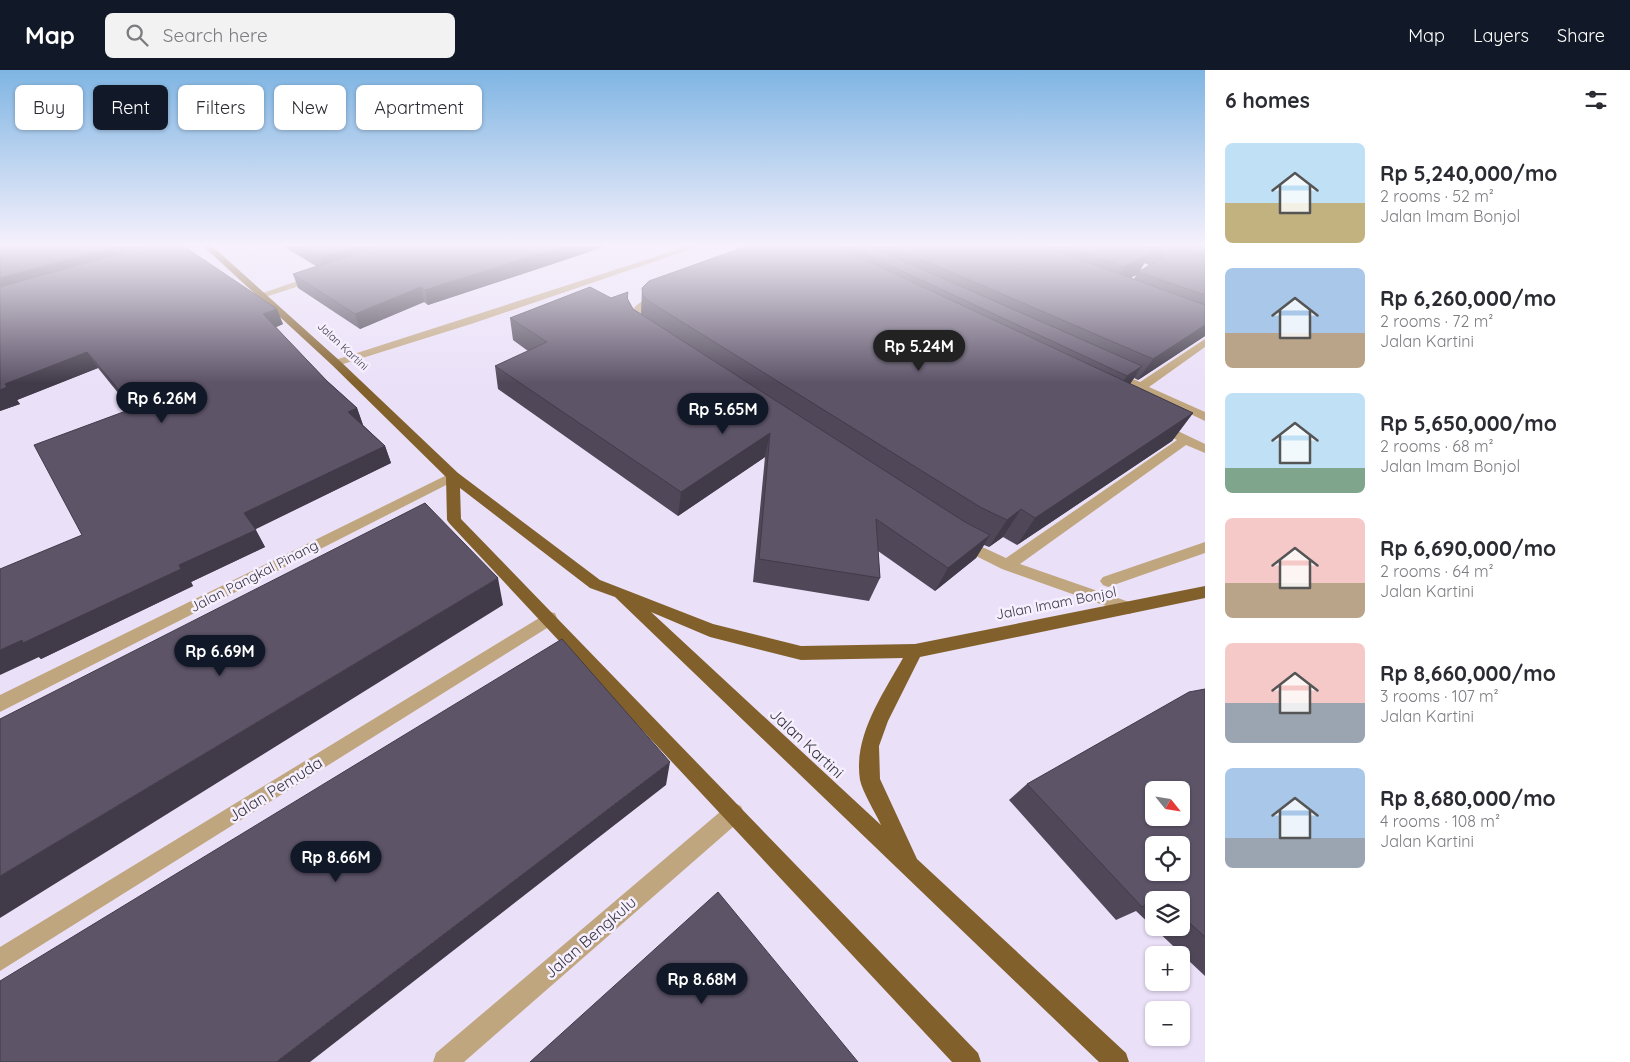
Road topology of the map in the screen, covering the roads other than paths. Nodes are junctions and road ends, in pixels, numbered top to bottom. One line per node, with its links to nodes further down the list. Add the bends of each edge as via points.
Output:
1 (258, 291): 5 (highway, Jalan Kartini)
2 (273, 291): 5 (street)
3 (560, 291): 8 (street)
4 (671, 293): 6 (street, via 644,303 634,312 632,318 637,327)
5 (262, 295): 8 (highway, Jalan Kartini)
6 (650, 336)
7 (1205, 342): 10 (street)
8 (336, 363): 15 (highway, Jalan Kartini)
9 (1106, 370): 10 (street)
10 (1141, 387): 11 (street)
11 (1205, 416)
12 (1151, 422): 13 (street)
13 (1186, 439): 14 (street); 18 (street)
14 (1205, 449)
15 (454, 476): 21 (highway, Jalan Kartini, via 595,584); 23 (highway, via 454,520); 25 (street, Jalan Pangkal Pinang)
16 (950, 534): 18 (street)
17 (1201, 553): 19 (street)
18 (1007, 565): 22 (street)
19 (1108, 581)
20 (1205, 592): 22 (highway, Jalan Imam Bonjol)
21 (620, 593): 24 (highway, Jalan Imam Bonjol, via 710,630 801,653); 27 (highway, Jalan Kartini)
22 (1129, 608): 24 (highway, Jalan Imam Bonjol)
23 (549, 618): 26 (highway); 28 (street, Jalan Pemuda)
24 (915, 651): 27 (highway, via 879,719 870,746 870,780)
25 (0, 704)
26 (734, 813): 29 (street, Jalan Bengkulu); 30 (highway)
27 (910, 868): 31 (highway, Jalan Kartini)
28 (0, 960)
29 (445, 1062)
30 (969, 1062)
31 (1117, 1062)

